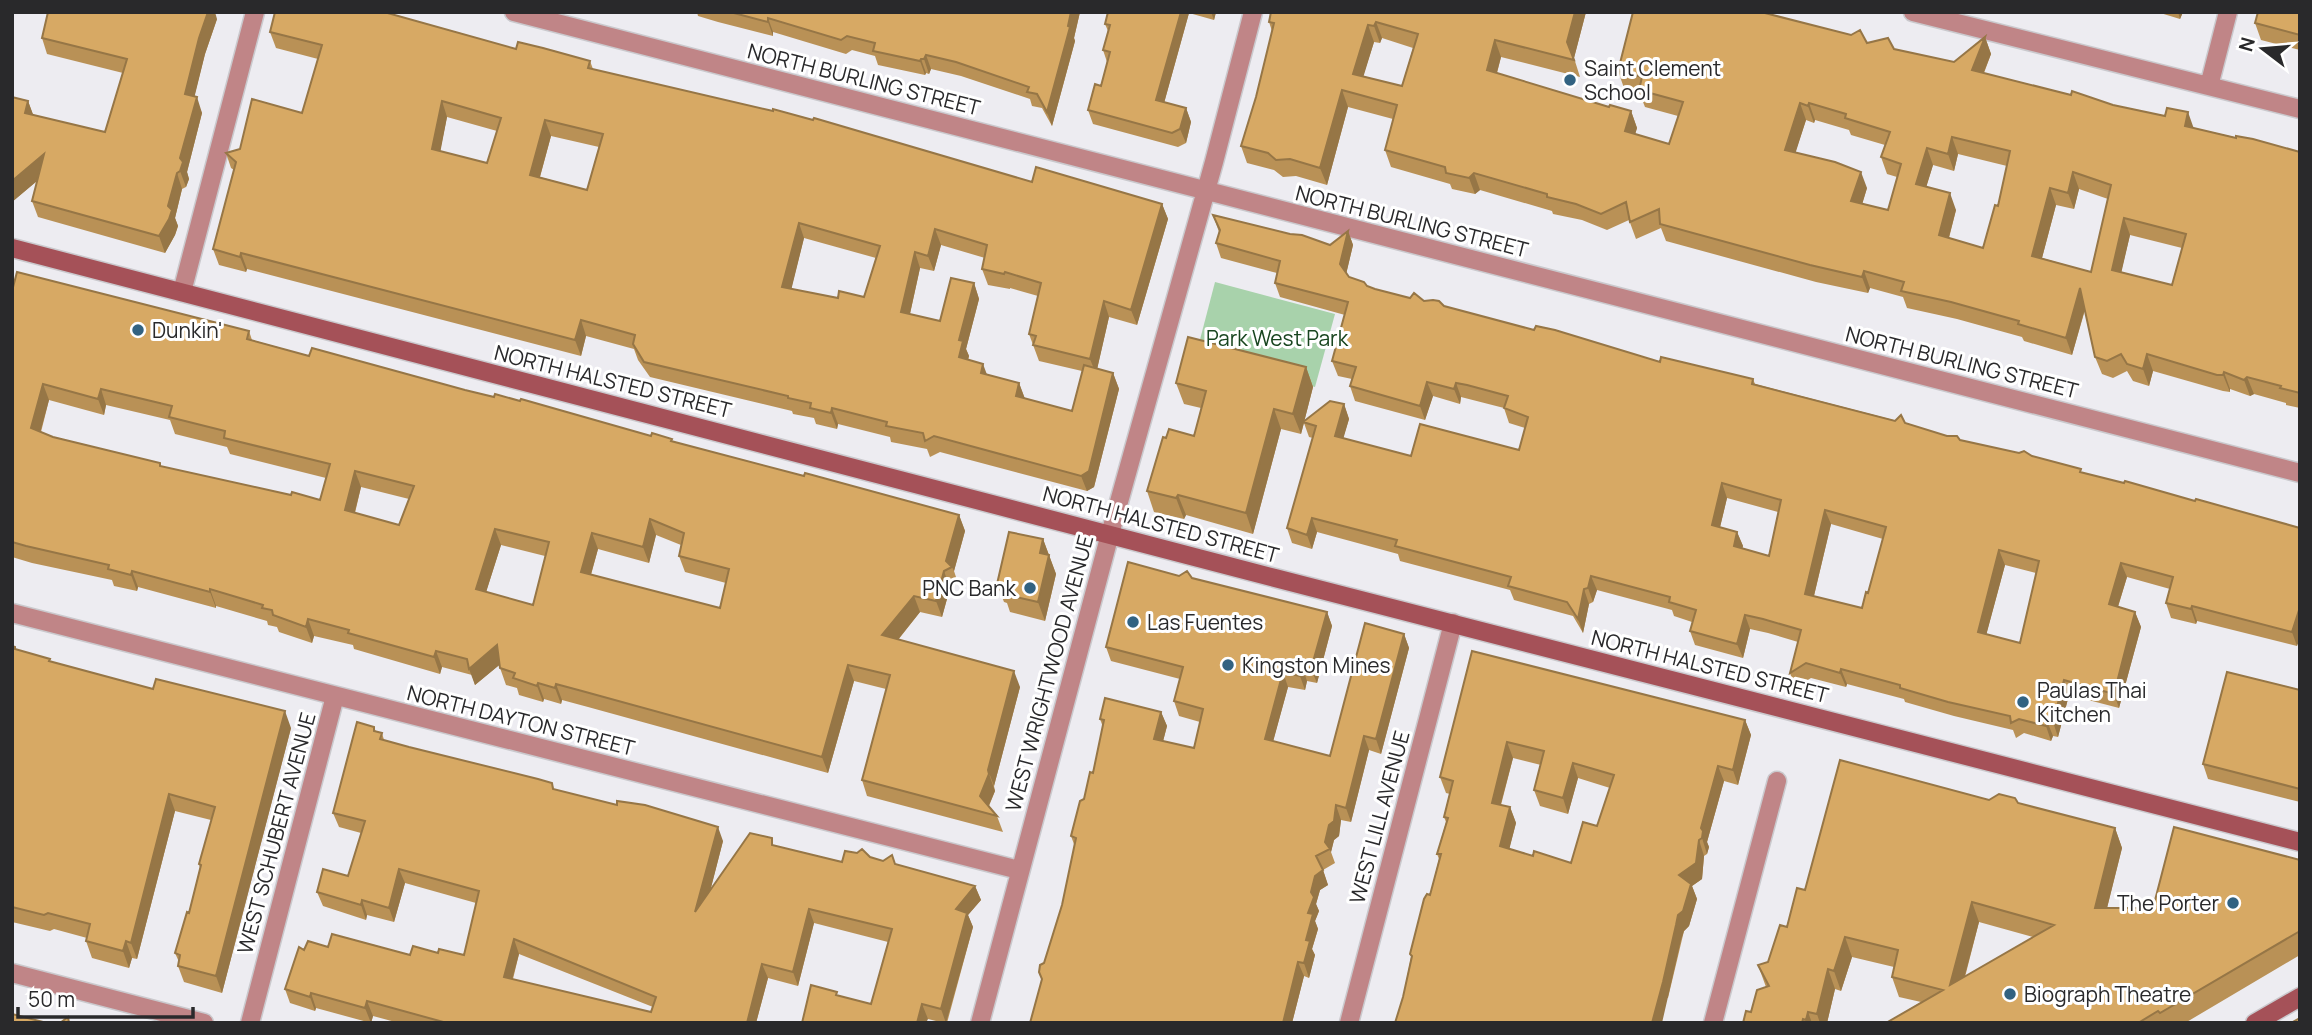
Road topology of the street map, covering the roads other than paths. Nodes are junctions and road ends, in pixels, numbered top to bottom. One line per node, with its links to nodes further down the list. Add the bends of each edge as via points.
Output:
1 (255, 12): 10 (street)
2 (514, 12): 8 (street, NORTH BURLING STREET)
3 (1253, 12): 8 (street, WEST WRIGHTWOOD AVENUE)
4 (1913, 12): 6 (street)
5 (2228, 12): 6 (street)
6 (2209, 86): 7 (street)
7 (2300, 109)
8 (1206, 191): 11 (street, NORTH BURLING STREET); 12 (street, WEST WRIGHTWOOD AVENUE)
9 (12, 248): 10 (main road, NORTH HALSTED STREET)
10 (181, 292): 12 (main road, NORTH HALSTED STREET)
11 (2300, 473)
12 (1110, 534): 14 (main road, NORTH HALSTED STREET); 18 (street, WEST WRIGHTWOOD AVENUE)
13 (12, 613): 15 (street, NORTH DAYTON STREET)
14 (1453, 623): 17 (main road, NORTH HALSTED STREET); 24 (street, WEST LILL AVENUE)
15 (335, 696): 18 (street, NORTH DAYTON STREET); 22 (street, WEST SCHUBERT AVENUE)
16 (1777, 781): 25 (street)
17 (2300, 842)
18 (1019, 870): 23 (street, WEST WRIGHTWOOD AVENUE)
19 (12, 973): 21 (street)
20 (2300, 997): 26 (main road)
21 (204, 1023)
22 (250, 1023)
23 (980, 1023)
24 (1349, 1023)
25 (1713, 1023)
26 (2255, 1023)

